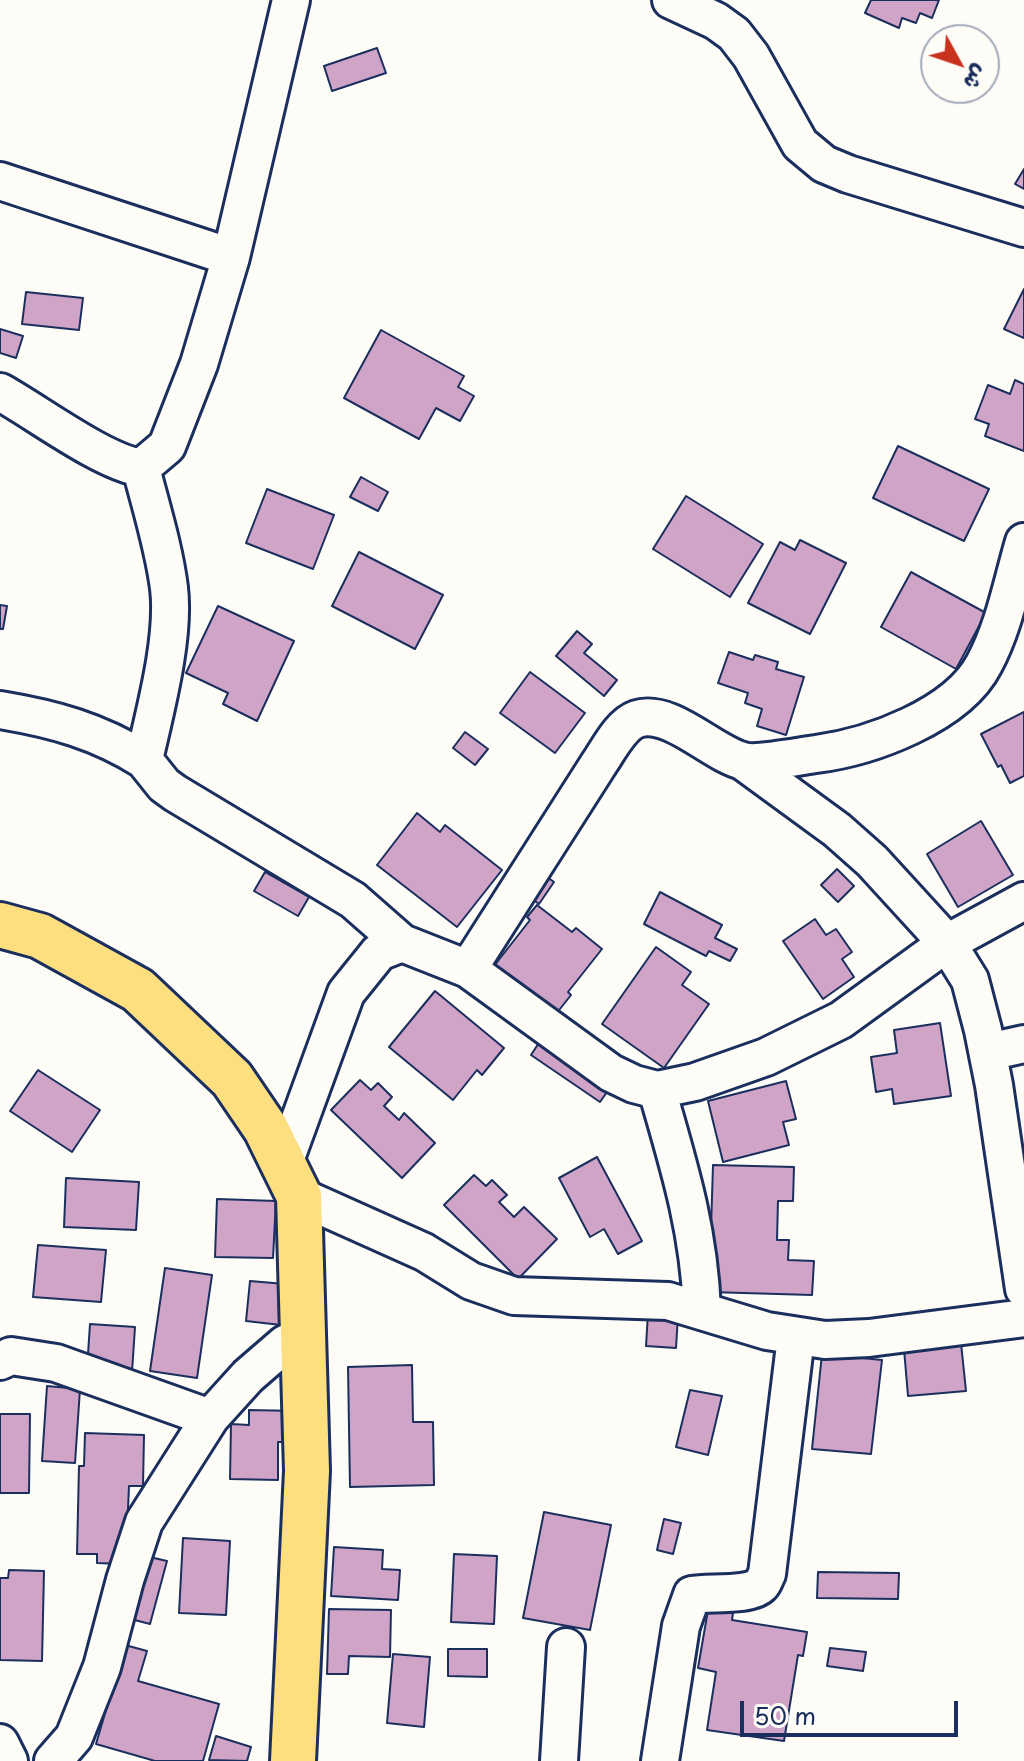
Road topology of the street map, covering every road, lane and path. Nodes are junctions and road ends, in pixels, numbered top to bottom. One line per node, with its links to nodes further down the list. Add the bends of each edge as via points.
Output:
1 (291, 0): 5 (street)
2 (671, 0): 4 (street, via 734,34 800,144 824,164)
3 (0, 181): 5 (street)
4 (1024, 228)
5 (231, 257): 7 (street, via 199,364 167,446)
6 (0, 392): 7 (street, via 127,466)
7 (141, 468): 10 (street, via 169,589 166,642)
8 (1024, 542): 11 (street, via 983,668 960,694 930,716 863,744)
9 (0, 710): 10 (street, via 96,733)
10 (144, 760): 14 (street, via 164,785 353,900)
11 (744, 762): 15 (street, via 837,830); 16 (street, via 672,723 636,719 598,765)
12 (1024, 901): 15 (street)
13 (0, 925): 20 (main road, via 40,936 138,990 232,1079)
14 (402, 943): 16 (street); 20 (street, via 379,952 346,993)
15 (947, 943): 18 (street, via 970,980); 19 (street, via 841,1020 766,1057)
16 (468, 969): 19 (street, via 611,1073)
17 (1024, 1044): 18 (street)
18 (988, 1052): 21 (street)
19 (657, 1090): 22 (street, via 689,1199)
20 (292, 1180): 22 (street, via 493,1291 668,1301); 24 (main road)
21 (1024, 1289)
22 (702, 1310): 25 (street)
23 (1024, 1318): 25 (street, via 869,1338)
24 (302, 1336): 27 (street, via 257,1368); 32 (main road, via 307,1471)
25 (796, 1337): 34 (street, via 767,1574 761,1586 749,1591 692,1595 681,1626)
26 (0, 1361): 27 (street, via 11,1356 56,1363)
27 (210, 1418): 31 (street, via 144,1522 102,1667 74,1737)
28 (566, 1647): 33 (street)
29 (0, 1743): 30 (street)
30 (9, 1761)
31 (53, 1761)
32 (293, 1761)
33 (559, 1761)
34 (660, 1761)

